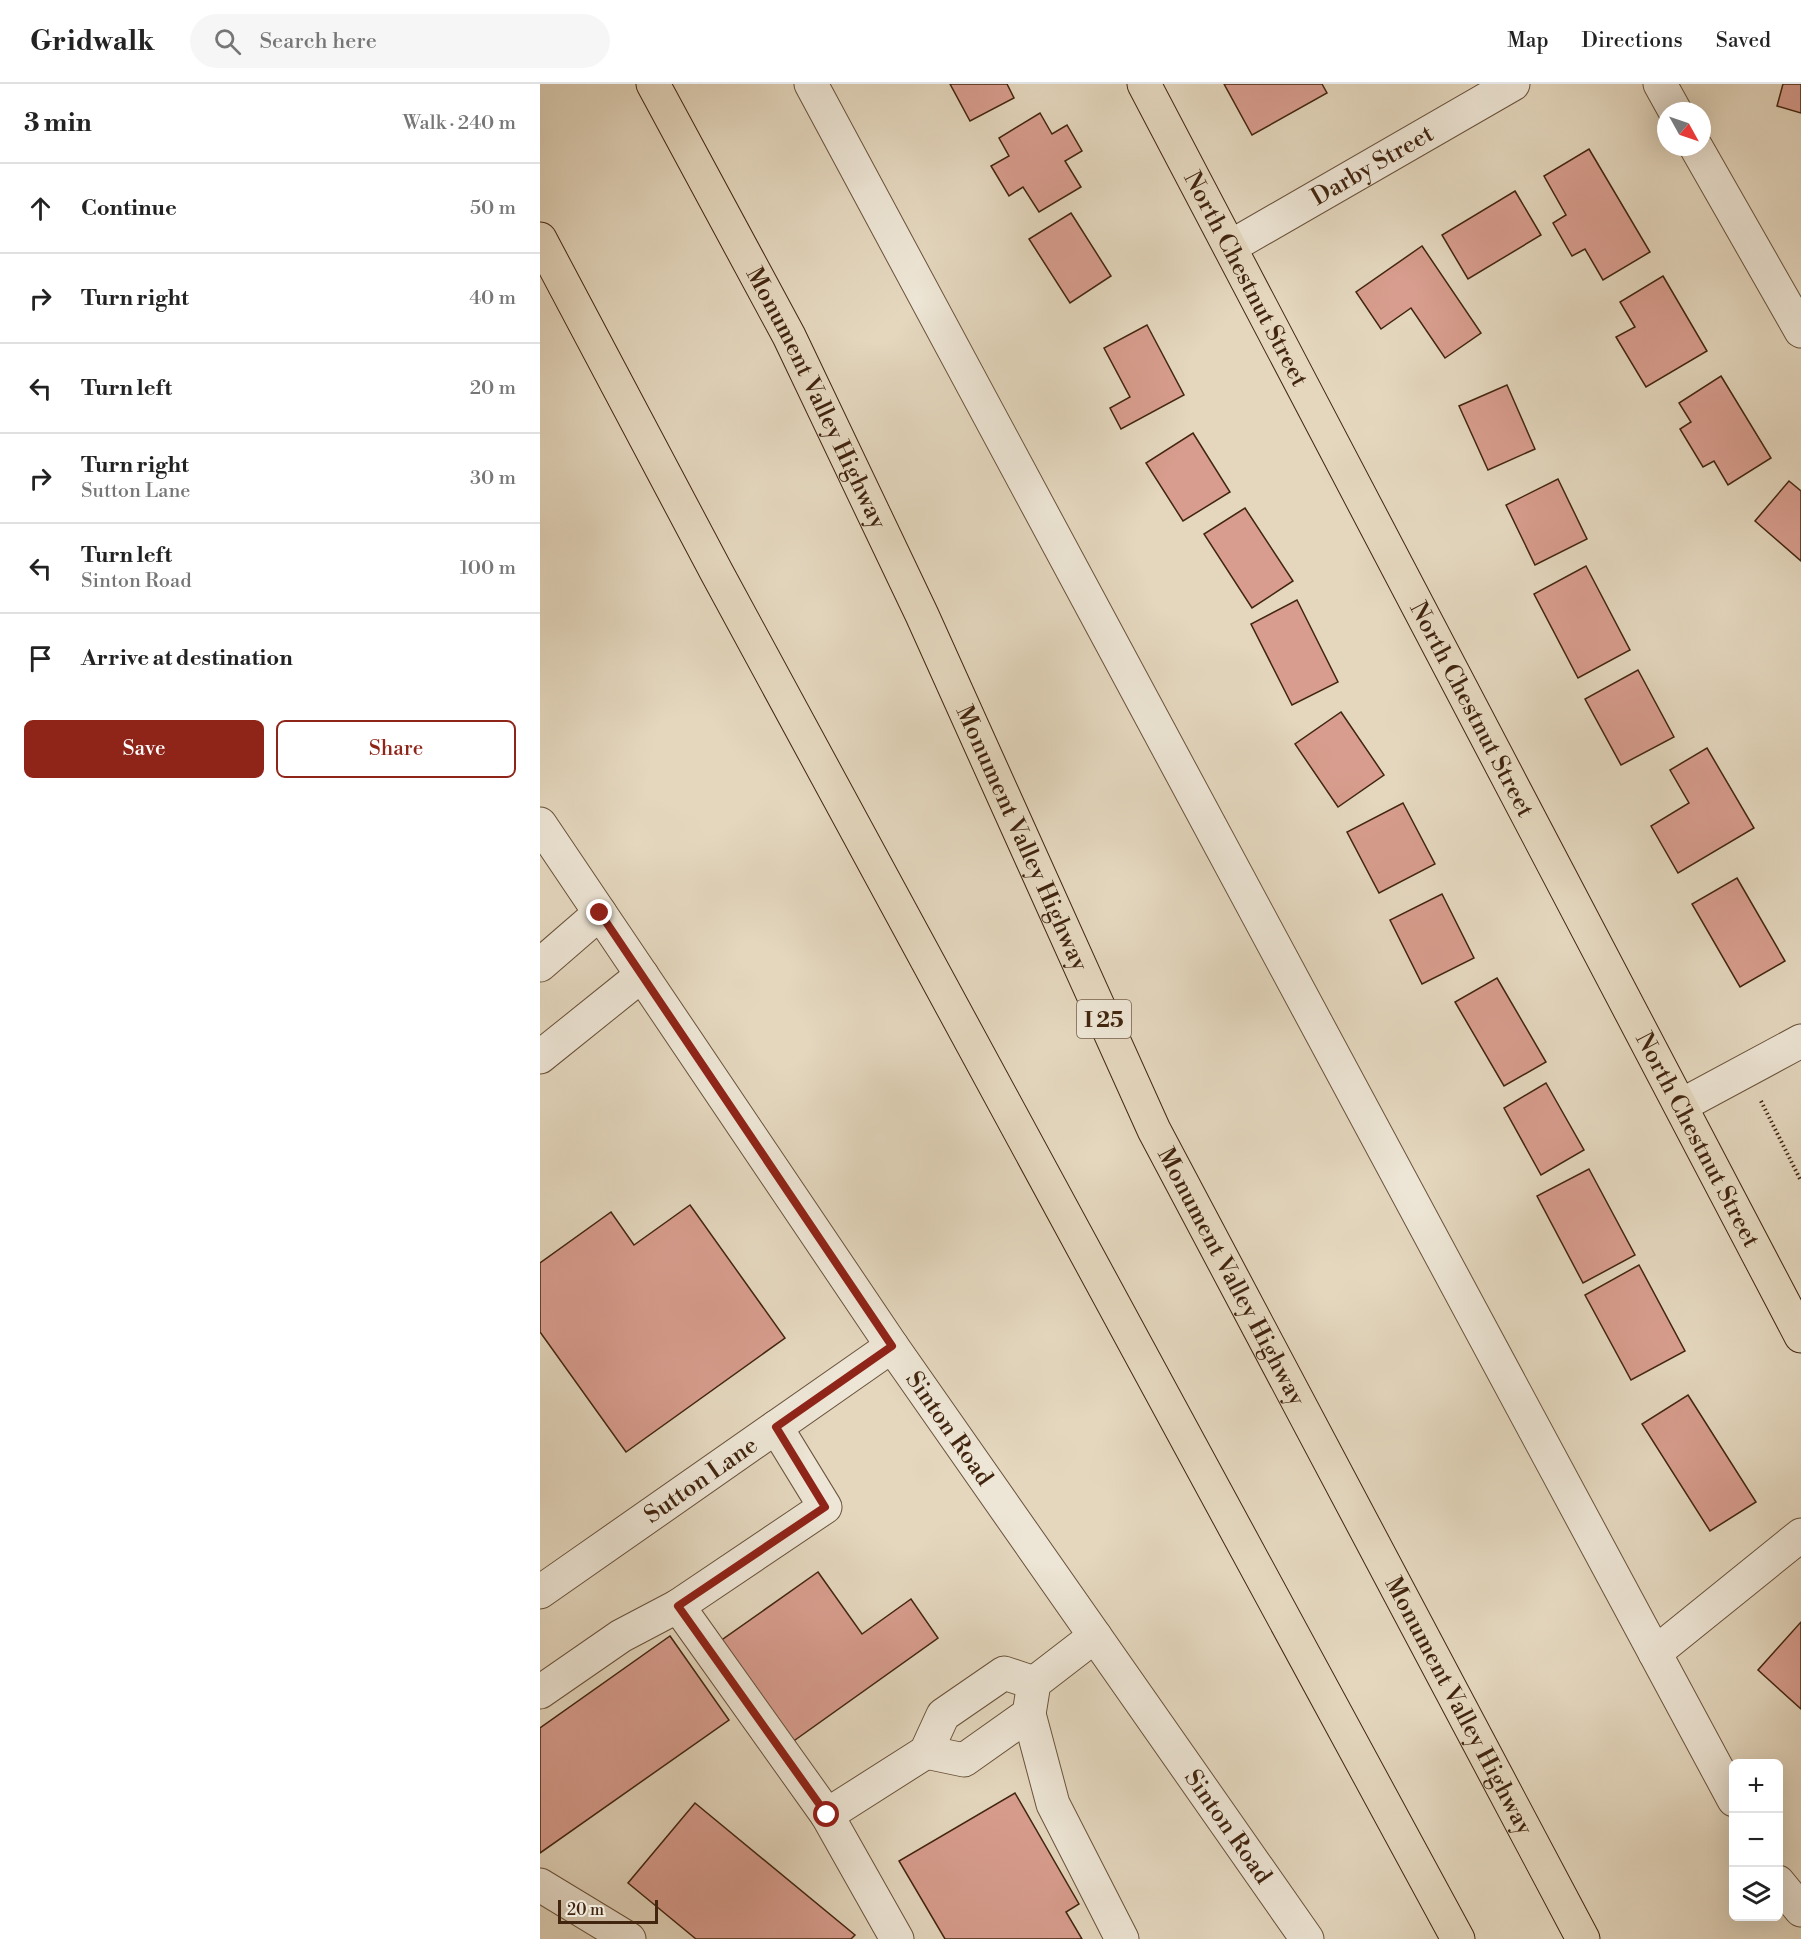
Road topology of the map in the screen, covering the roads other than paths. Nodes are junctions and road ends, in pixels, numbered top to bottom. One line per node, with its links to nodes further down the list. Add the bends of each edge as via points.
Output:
1 (653, 84): 40 (main road, Monument Valley Highway / I 25, via 789,336 922,615 1154,1130)
2 (811, 84): 25 (street)
3 (1144, 84): 9 (main road, North Chestnut Street)
4 (1513, 84): 9 (street, Darby Street)
5 (1660, 84): 6 (street)
6 (1670, 102)
7 (1701, 156): 10 (street)
8 (540, 239): 39 (main road)
9 (1230, 247): 17 (main road, North Chestnut Street)
10 (1801, 331)
11 (540, 824): 12 (street, Sinton Road)
12 (600, 913): 13 (street); 14 (street, Sinton Road)
13 (540, 965)
14 (642, 975): 16 (street); 19 (street, Sinton Road)
15 (1801, 1041): 17 (street)
16 (540, 1057)
17 (1682, 1106): 18 (main road, North Chestnut Street)
18 (1797, 1320)
19 (892, 1346): 20 (street, Sutton Lane); 24 (street, Sinton Road)
20 (776, 1427): 22 (street, Sutton Lane); 23 (street, via 825,1507)
21 (1801, 1535): 25 (street)
22 (540, 1592)
23 (678, 1606): 27 (street, via 621,1636); 31 (street)
24 (1095, 1636): 26 (street); 38 (street, Sinton Road)
25 (1654, 1653): 30 (street)
26 (1034, 1683): 28 (street); 29 (street, via 1004,1672 943,1715)
27 (540, 1692)
28 (1029, 1714): 29 (street, via 964,1760); 37 (street, via 1053,1804)
29 (926, 1752): 31 (street)
30 (1729, 1791)
31 (827, 1815): 36 (street)
32 (540, 1885): 35 (street)
33 (1783, 1887): 34 (street)
34 (1801, 1910)
35 (629, 1939)
36 (897, 1939)
37 (1122, 1939)
38 (1307, 1939)
39 (1458, 1939)
40 (1583, 1939)

